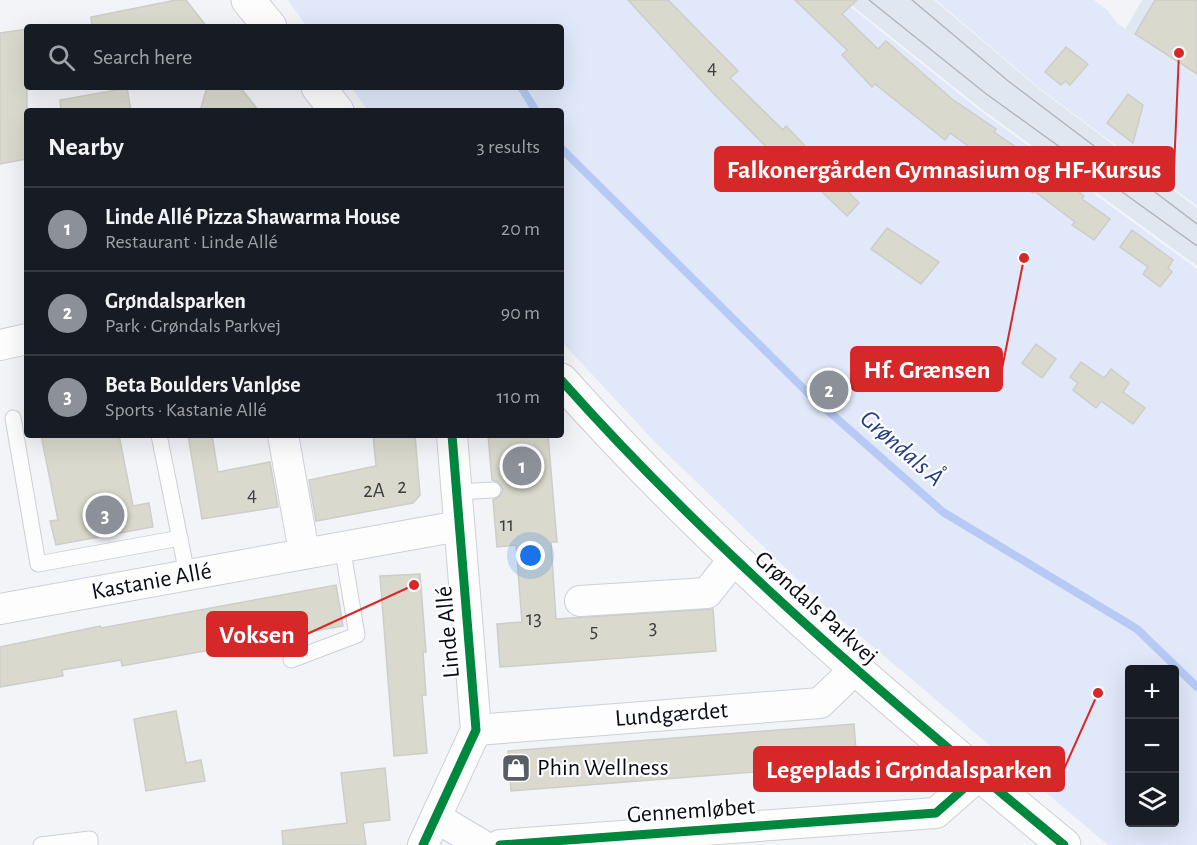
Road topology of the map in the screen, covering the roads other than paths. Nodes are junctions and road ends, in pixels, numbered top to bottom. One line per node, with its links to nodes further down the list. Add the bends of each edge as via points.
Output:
1 (248, 0): 2 (main road)
2 (268, 24)
3 (320, 90): 4 (main road)
4 (335, 108)
5 (24, 340): 6 (street)
6 (0, 345)
7 (564, 383): 18 (main road, Grøndals Parkvej)
8 (13, 418): 15 (lane, via 38,564)
9 (160, 438): 15 (lane)
10 (284, 438): 17 (street)
11 (452, 438): 13 (street, Linde Allé)
12 (493, 490): 13 (lane)
13 (456, 492): 14 (street, Linde Allé)
14 (459, 526): 16 (street, Kastanie Allé); 24 (street, Linde Allé)
15 (180, 537): 19 (lane)
16 (342, 546): 17 (street, Kastanie Allé); 22 (lane, via 357,634)
17 (304, 552): 19 (street, Kastanie Allé)
18 (734, 559): 20 (street, via 706,593); 23 (main road, Grøndals Parkvej)
19 (187, 574): 21 (street, Kastanie Allé)
20 (580, 601)
21 (0, 609)
22 (291, 660)
23 (854, 670): 24 (street, Lundgærdet, via 820,703); 25 (main road, Grøndals Parkvej)
24 (476, 730): 26 (street, Linde Allé)
25 (979, 776): 31 (street, Gennemløbet, via 936,813); 32 (main road, Grøndals Parkvej)
26 (437, 818): 29 (street, Linde Allé); 30 (street)
27 (41, 845): 28 (lane, via 90,839)
28 (90, 845)
29 (423, 845)
30 (482, 845)
31 (500, 845)
32 (1064, 845)

